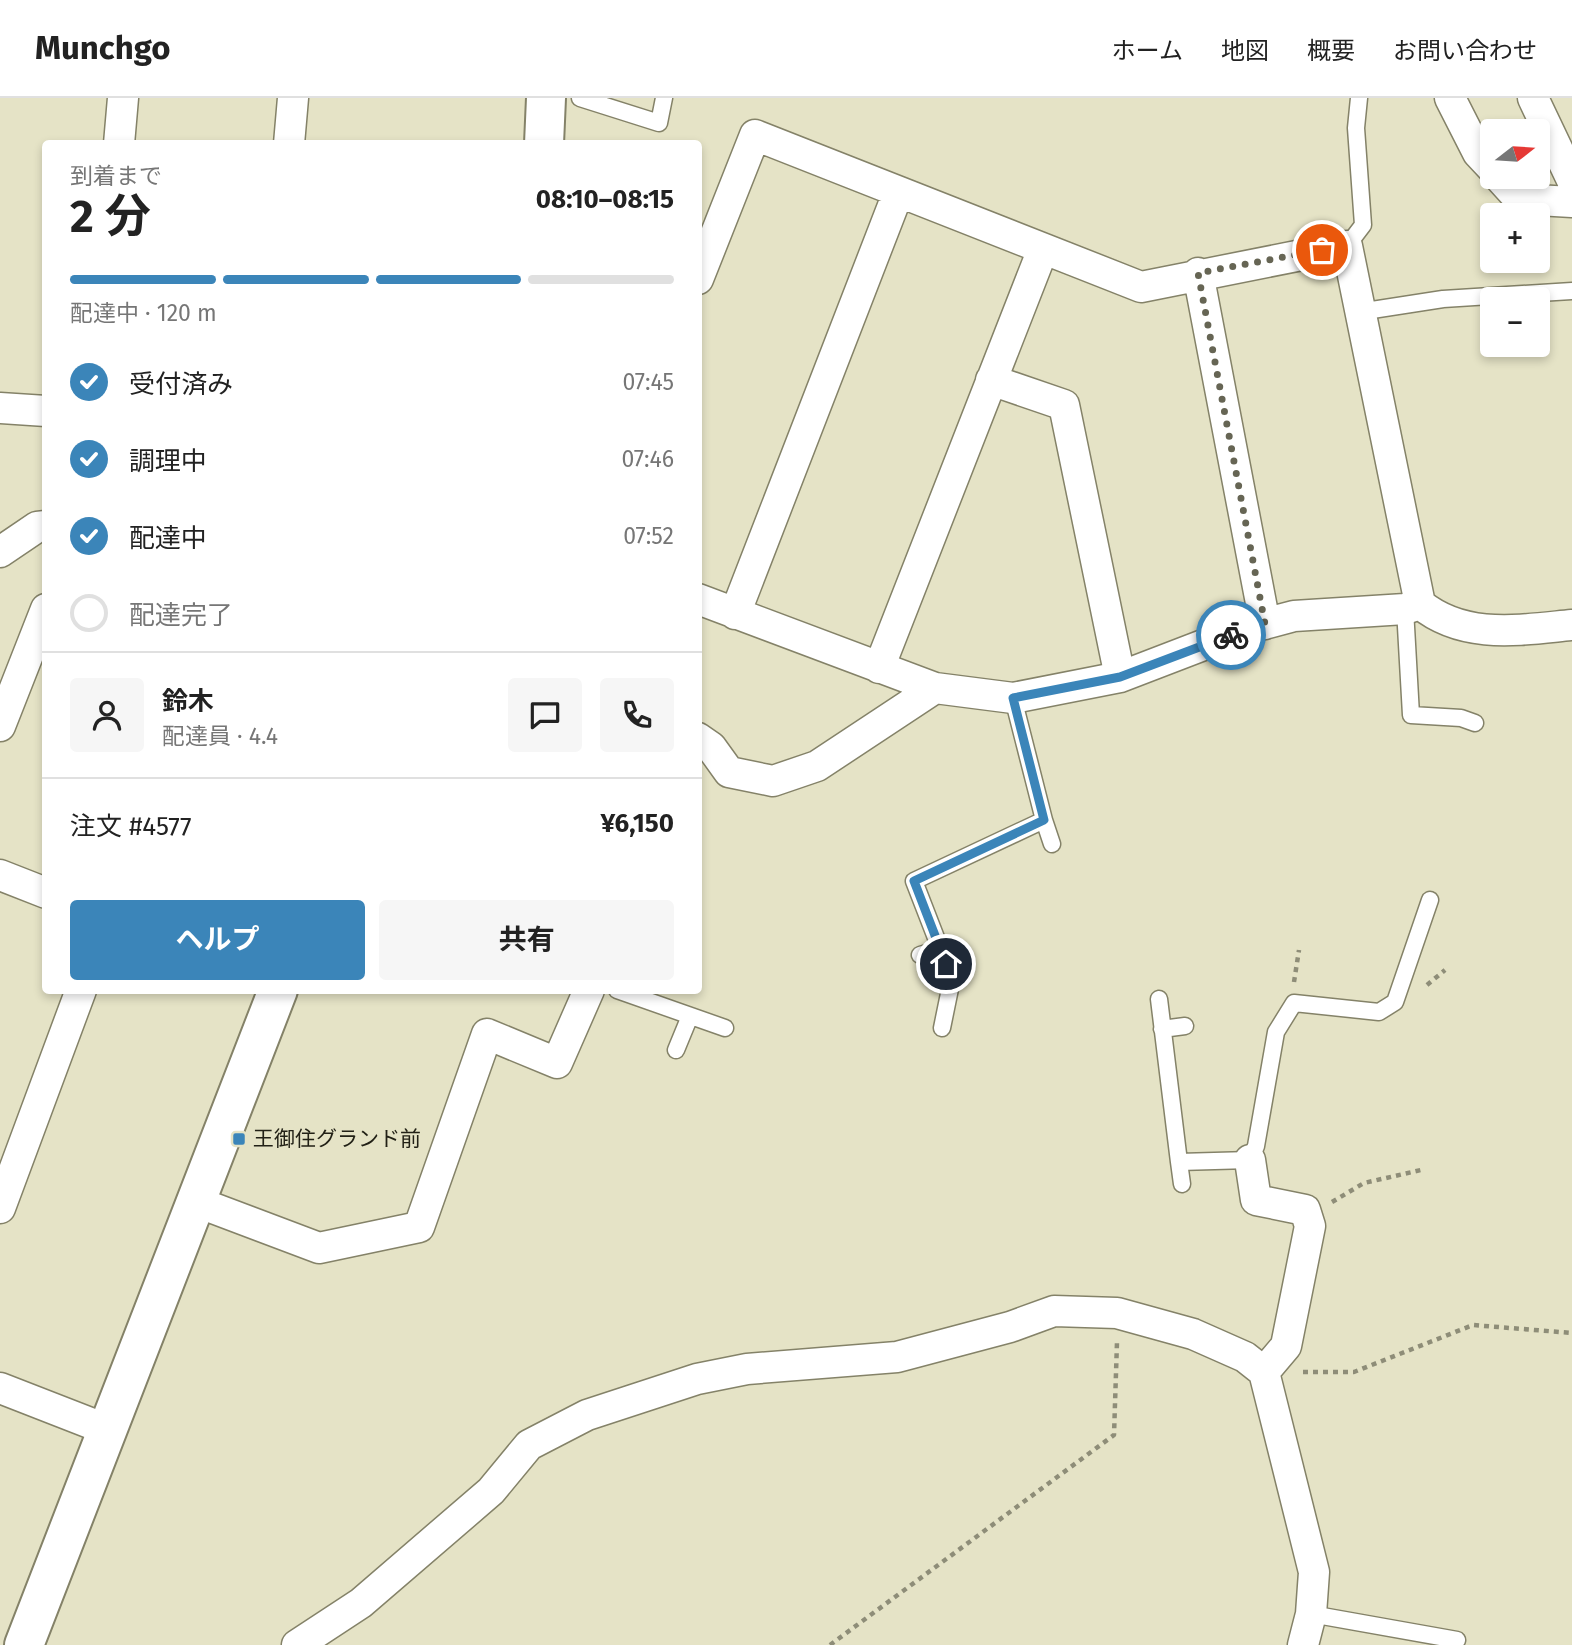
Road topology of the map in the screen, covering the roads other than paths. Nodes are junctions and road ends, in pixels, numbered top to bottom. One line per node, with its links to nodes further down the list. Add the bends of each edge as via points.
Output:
1 (123, 98): 9 (street)
2 (293, 98): 10 (street)
3 (546, 98): 11 (street)
4 (580, 98): 5 (lane, via 659,123)
5 (664, 98)
6 (1359, 98): 17 (lane, via 1356,128 1363,225)
7 (1450, 98): 12 (street)
8 (1533, 98): 13 (street)
9 (119, 140)
10 (289, 140)
11 (544, 140)
12 (1480, 155)
13 (1572, 180)
14 (1510, 189): 16 (street, via 1519,199)
15 (898, 193): 18 (street); 19 (street, via 755,135); 30 (street)
16 (1572, 202)
17 (1347, 246): 20 (street); 22 (street)
18 (1043, 249): 20 (street, via 1141,287); 23 (street)
19 (702, 269)
20 (1198, 273): 32 (street)
21 (1572, 291): 22 (lane, via 1443,299)
22 (1359, 312): 29 (street)
23 (991, 380): 34 (street); 35 (street, via 1064,405)
24 (0, 408): 25 (street)
25 (42, 411)
26 (42, 526): 27 (street)
27 (0, 552)
28 (702, 601): 30 (street)
29 (1413, 607): 32 (street, via 1294,616); 33 (street, via 1440,620 1498,632); 38 (lane, via 1411,715)
30 (736, 614): 34 (street)
31 (42, 619): 39 (street)
32 (1265, 624): 35 (street)
33 (1572, 625)
34 (879, 668): 36 (street)
35 (1120, 677): 37 (street)
36 (935, 688): 37 (street); 40 (street, via 817,766 773,781 729,772)
37 (1013, 698): 41 (lane)
38 (1475, 723)
39 (0, 726)
40 (702, 741)
41 (1044, 820): 42 (lane); 46 (lane, via 914,881)
42 (1052, 844)
43 (0, 876): 44 (street)
44 (42, 892)
45 (1430, 900): 59 (lane, via 1395,1002 1379,1012 1294,1003 1276,1032)
46 (940, 949): 47 (lane); 56 (lane, via 952,979)
47 (920, 955)
48 (80, 994): 63 (street)
49 (276, 994): 62 (street)
50 (587, 994): 62 (street, via 557,1063 487,1034 419,1227 319,1248)
51 (628, 994): 53 (lane)
52 (1158, 999): 57 (lane)
53 (690, 1016): 55 (lane); 58 (lane)
54 (1185, 1026): 57 (lane)
55 (725, 1028)
56 (942, 1028)
57 (1162, 1029): 60 (lane)
58 (676, 1050)
59 (1250, 1160): 60 (lane); 64 (street, via 1256,1200 1305,1210 1310,1226 1286,1346)
60 (1179, 1162): 61 (lane)
61 (1182, 1184)
62 (197, 1202): 66 (street)
63 (0, 1208)
64 (1264, 1372): 67 (street, via 1314,1572); 70 (street, via 1245,1357 1193,1334 1117,1313 1054,1311 897,1357 747,1369 697,1379 587,1415 529,1445 491,1490 361,1603)
65 (0, 1388): 66 (street)
66 (108, 1430): 69 (street)
67 (1311, 1614): 68 (lane); 71 (street)
68 (1457, 1640)
69 (24, 1645)
70 (297, 1645)
71 (1303, 1645)

